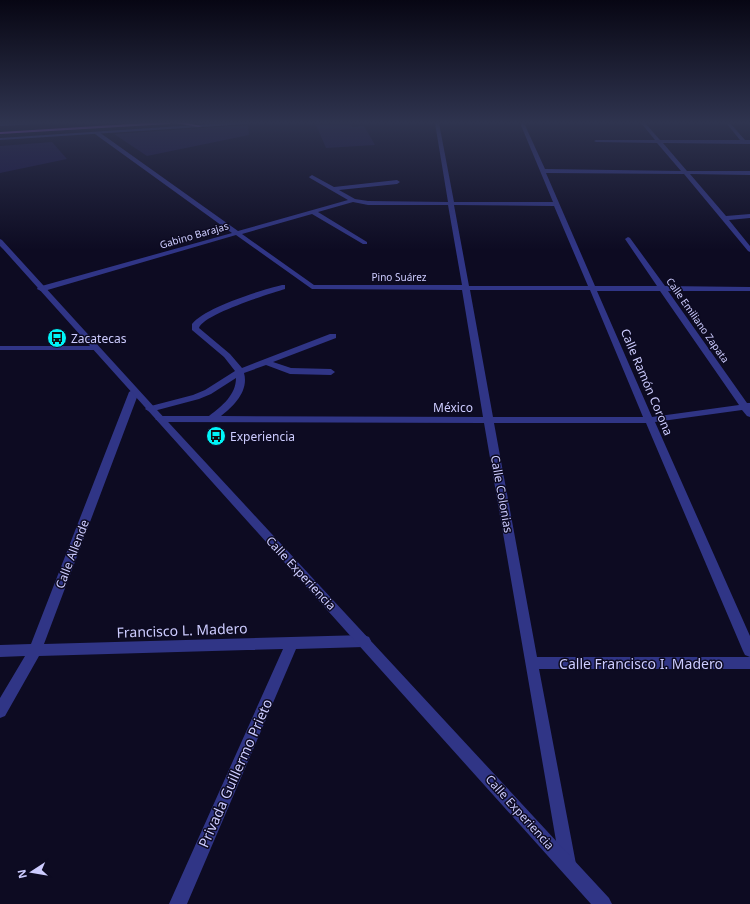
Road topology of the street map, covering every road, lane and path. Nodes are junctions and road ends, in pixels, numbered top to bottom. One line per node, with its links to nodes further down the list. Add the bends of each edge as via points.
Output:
1 (143, 165): 17 (street, Pino Suárez)
2 (444, 165): 12 (street, Calle Colonias)
3 (540, 165): 5 (street, Calle Ramón Corona)
4 (679, 165): 6 (street)
5 (543, 171): 6 (street); 13 (street, Calle Ramón Corona)
6 (685, 172): 7 (street); 16 (street)
7 (750, 173)
8 (312, 177): 10 (street)
9 (397, 182): 10 (street)
10 (332, 189): 11 (street)
11 (353, 200): 12 (street); 14 (street, Gabino Barajas)
12 (451, 203): 13 (street); 23 (street, Calle Colonias)
13 (557, 204): 24 (street, Calle Ramón Corona)
14 (314, 212): 17 (street, Gabino Barajas); 20 (street)
15 (750, 216): 16 (street)
16 (724, 218): 21 (street)
17 (238, 233): 23 (street, Pino Suárez, via 312,287); 26 (street, Gabino Barajas)
18 (628, 239): 25 (street, Calle Emiliano Zapata)
19 (0, 241): 26 (street, Calle Experiencia)
20 (365, 243)
21 (750, 250)
22 (282, 287): 32 (street, via 236,302 196,324 195,328 230,360)
23 (466, 287): 24 (street, Pino Suárez); 39 (street, Calle Colonias)
24 (594, 288): 25 (street, Pino Suárez); 40 (street, Calle Ramón Corona)
25 (662, 288): 27 (street, Pino Suárez); 36 (street, Calle Emiliano Zapata)
26 (41, 289): 30 (street, Calle Experiencia)
27 (750, 289)
28 (333, 336): 31 (street)
29 (0, 348): 30 (street)
30 (94, 348): 34 (street, Calle Experiencia)
31 (266, 362): 32 (street); 33 (street, via 290,371)
32 (239, 372): 35 (street, via 196,397); 37 (street, via 237,394 224,410)
33 (331, 372)
34 (134, 392): 35 (street, Calle Experiencia); 44 (street, Calle Allende)
35 (150, 409): 38 (street, Calle Experiencia)
36 (748, 409): 40 (street, México)
37 (211, 419): 38 (street, México); 39 (street, México)
38 (160, 420): 41 (street, Calle Experiencia)
39 (489, 420): 40 (street, México); 46 (street, Calle Colonias)
40 (649, 420): 45 (street, Calle Ramón Corona)
41 (364, 641): 42 (street, Francisco L. Madero); 49 (street, Calle Experiencia)
42 (292, 643): 44 (street, Francisco L. Madero); 50 (street, Privada Guillermo Prieto)
43 (0, 651): 44 (street, Francisco L. Madero)
44 (35, 651): 48 (street, Calle Allende)
45 (750, 651)
46 (531, 663): 47 (street, Calle Francisco I. Madero); 49 (street, Calle Colonias)
47 (750, 663)
48 (0, 711)
49 (568, 865): 51 (street, Calle Experiencia)
50 (178, 904)
51 (603, 904)

